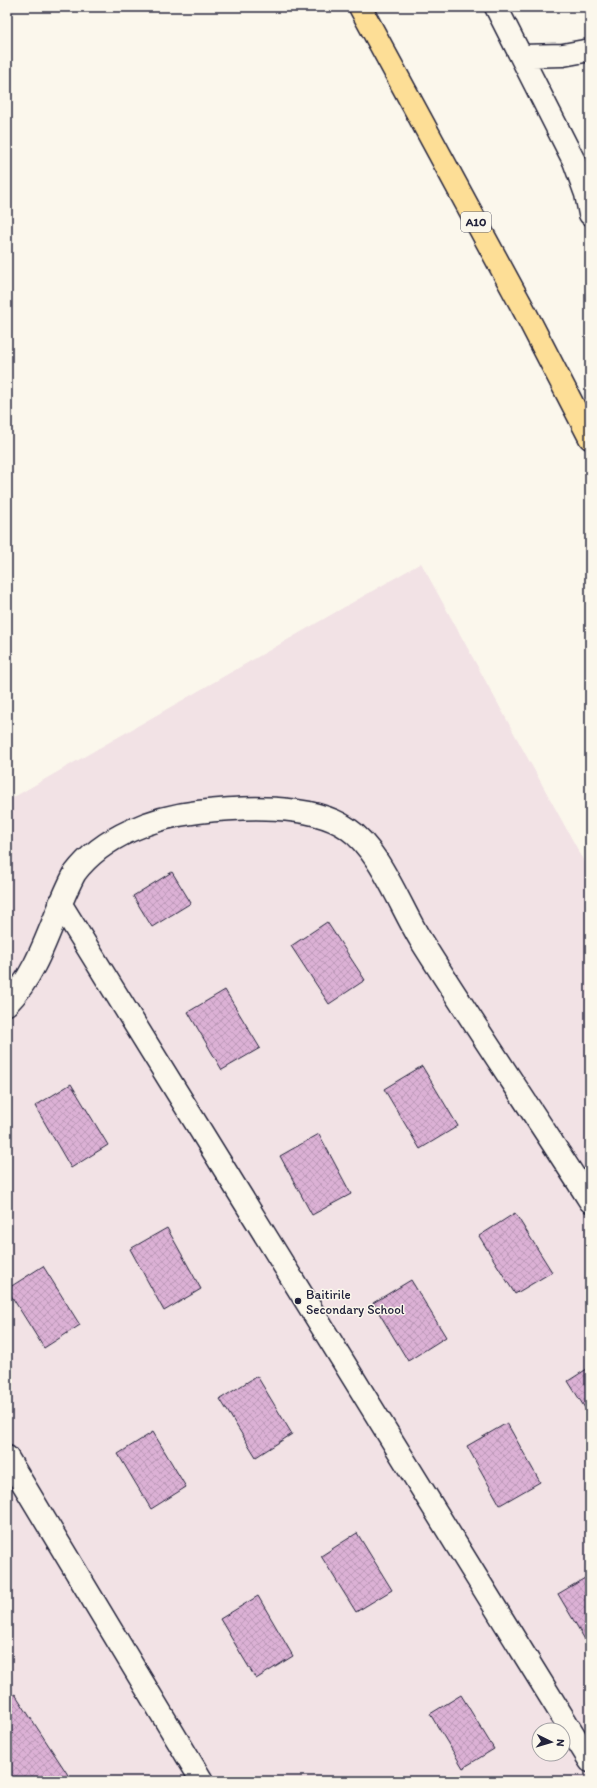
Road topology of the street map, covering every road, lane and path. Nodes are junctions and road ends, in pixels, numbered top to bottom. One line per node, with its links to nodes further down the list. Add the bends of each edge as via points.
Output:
1 (360, 7): 6 (main road, A10)
2 (496, 7): 4 (street)
3 (590, 50): 4 (street, via 563,55)
4 (521, 56): 5 (street, via 574,160)
5 (590, 214)
6 (590, 438)
7 (60, 903): 8 (street, via 32,969 14,998); 9 (street, via 75,873 99,849 143,826 166,818 213,810 290,810 312,813 348,828 370,851 420,937); 11 (street)
8 (7, 1004)
9 (590, 1201)
10 (7, 1457): 12 (street)
11 (590, 1761)
12 (202, 1781)

